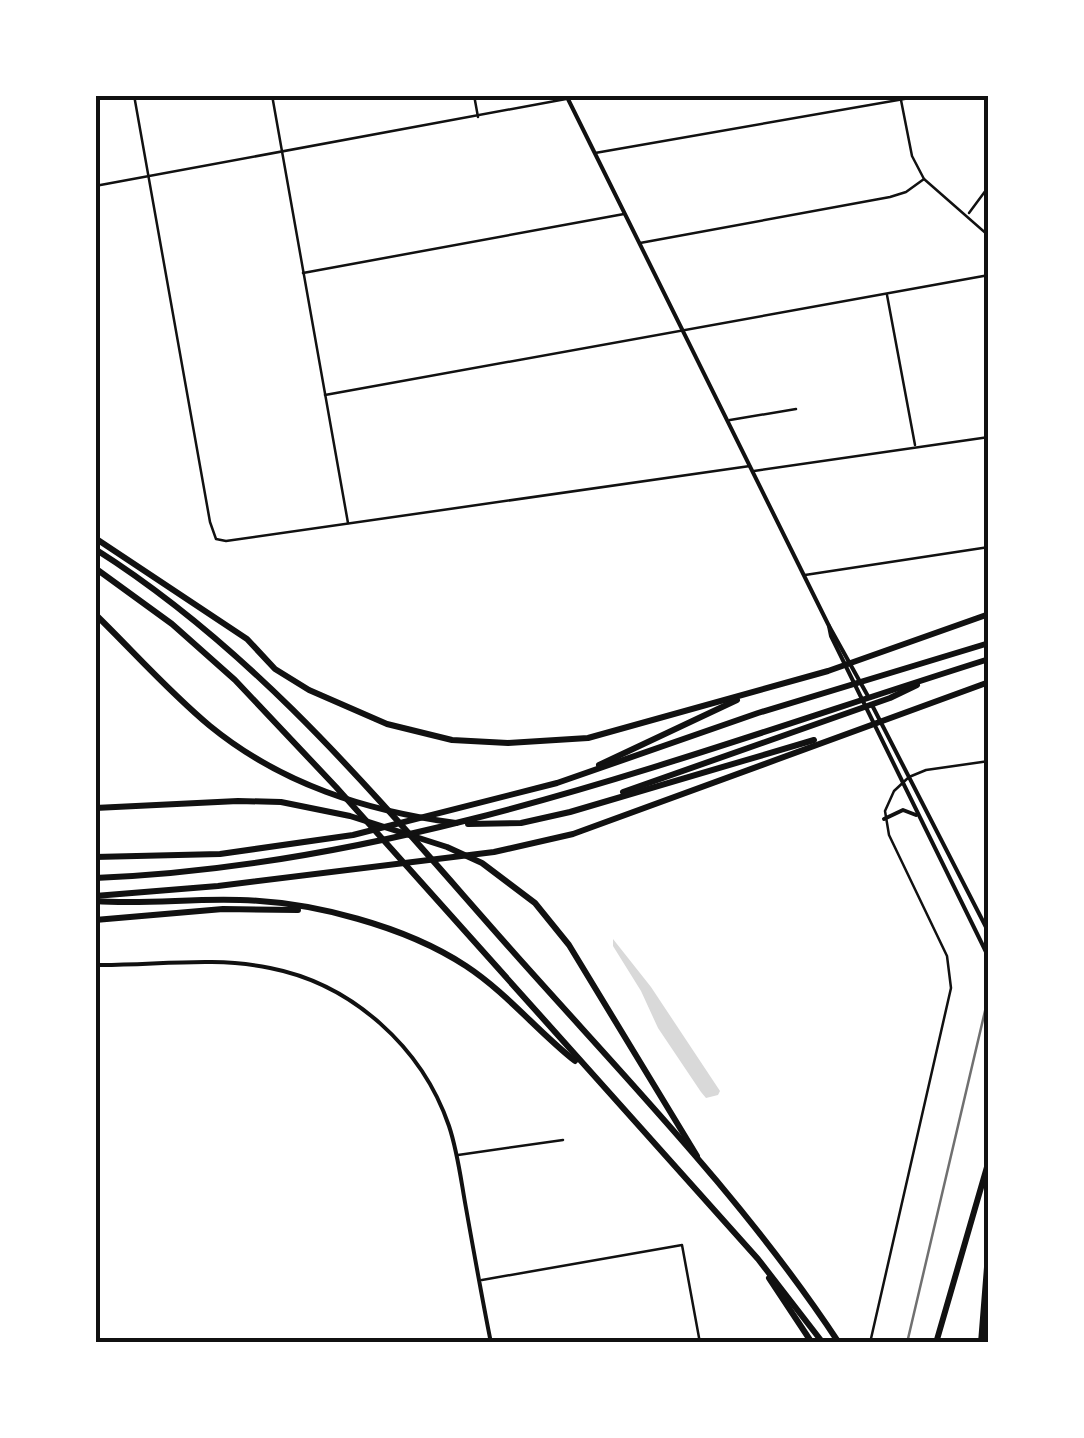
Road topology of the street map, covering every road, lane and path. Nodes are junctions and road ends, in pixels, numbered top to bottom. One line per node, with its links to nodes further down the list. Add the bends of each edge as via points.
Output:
1 (134, 95): 10 (street)
2 (272, 95): 8 (street)
3 (474, 95): 7 (street)
4 (926, 95): 6 (street)
5 (567, 97): 7 (street); 9 (main road)
6 (900, 97): 9 (street); 11 (street, via 912,156)
7 (478, 117): 8 (street)
8 (282, 151): 10 (street); 18 (street)
9 (595, 153): 14 (main road)
10 (147, 176): 12 (street); 28 (street, via 216,538)
11 (924, 178): 15 (street); 17 (street, via 890,197)
12 (95, 186)
13 (989, 186): 15 (street)
14 (626, 214): 17 (main road); 18 (street)
15 (967, 215): 16 (street)
16 (989, 236)
17 (640, 242): 21 (main road)
18 (304, 274): 22 (street)
19 (989, 275): 20 (street)
20 (886, 294): 21 (street); 26 (street)
21 (684, 330): 22 (street); 24 (main road)
22 (325, 394): 28 (street)
23 (796, 410): 24 (street)
24 (728, 420): 27 (main road)
25 (989, 437): 26 (street)
26 (915, 447): 27 (street)
27 (752, 468): 28 (street); 33 (main road)
28 (349, 524)
29 (95, 538): 40 (highway, via 247,639 276,669 310,690 386,724 452,740 588,738)
30 (989, 547): 33 (street)
31 (95, 550): 63 (highway, via 180,608 304,718)
32 (95, 568): 59 (highway, via 208,654)
33 (804, 575): 36 (main road)
34 (95, 614): 47 (highway, via 212,728 331,795 428,821 470,824 522,822)
35 (989, 614): 40 (highway)
36 (829, 626): 45 (main road); 46 (main road)
37 (989, 643): 44 (highway)
38 (989, 659): 41 (highway)
39 (989, 682): 42 (highway)
40 (756, 692): 44 (highway)
41 (847, 709): 47 (highway); 52 (highway, via 522,807 364,846 186,873)
42 (857, 728): 47 (highway); 53 (highway, via 573,834 494,852)
43 (989, 761): 45 (street)
44 (580, 775): 51 (highway, via 353,835 220,854)
45 (909, 777): 46 (street); 56 (main road)
46 (902, 782): 49 (street); 50 (main road)
47 (595, 804)
48 (95, 808): 63 (highway, via 281,802 350,816 482,863 535,903 569,945)
49 (884, 819): 50 (main road, via 903,810); 72 (street, via 947,956 951,988)
50 (920, 820): 57 (main road)
51 (95, 856)
52 (95, 878)
53 (95, 898): 54 (highway, via 241,900)
54 (327, 913): 55 (highway, via 239,908); 59 (highway, via 397,932 463,964)
55 (95, 920)
56 (989, 933)
57 (989, 958)
58 (95, 965): 61 (main road, via 241,964 292,973 336,992 379,1022 422,1070)
59 (592, 1075): 65 (highway)
60 (562, 1140): 61 (street)
61 (456, 1156): 66 (main road)
62 (989, 1160): 73 (highway)
63 (700, 1162): 71 (highway)
64 (989, 1242): 74 (highway)
65 (758, 1259): 69 (highway); 70 (highway)
66 (479, 1280): 67 (main road); 68 (street, via 682,1245)
67 (491, 1343)
68 (700, 1343)
69 (812, 1343)
70 (824, 1343)
71 (839, 1343)
72 (870, 1343)
73 (936, 1343)
74 (981, 1343)

